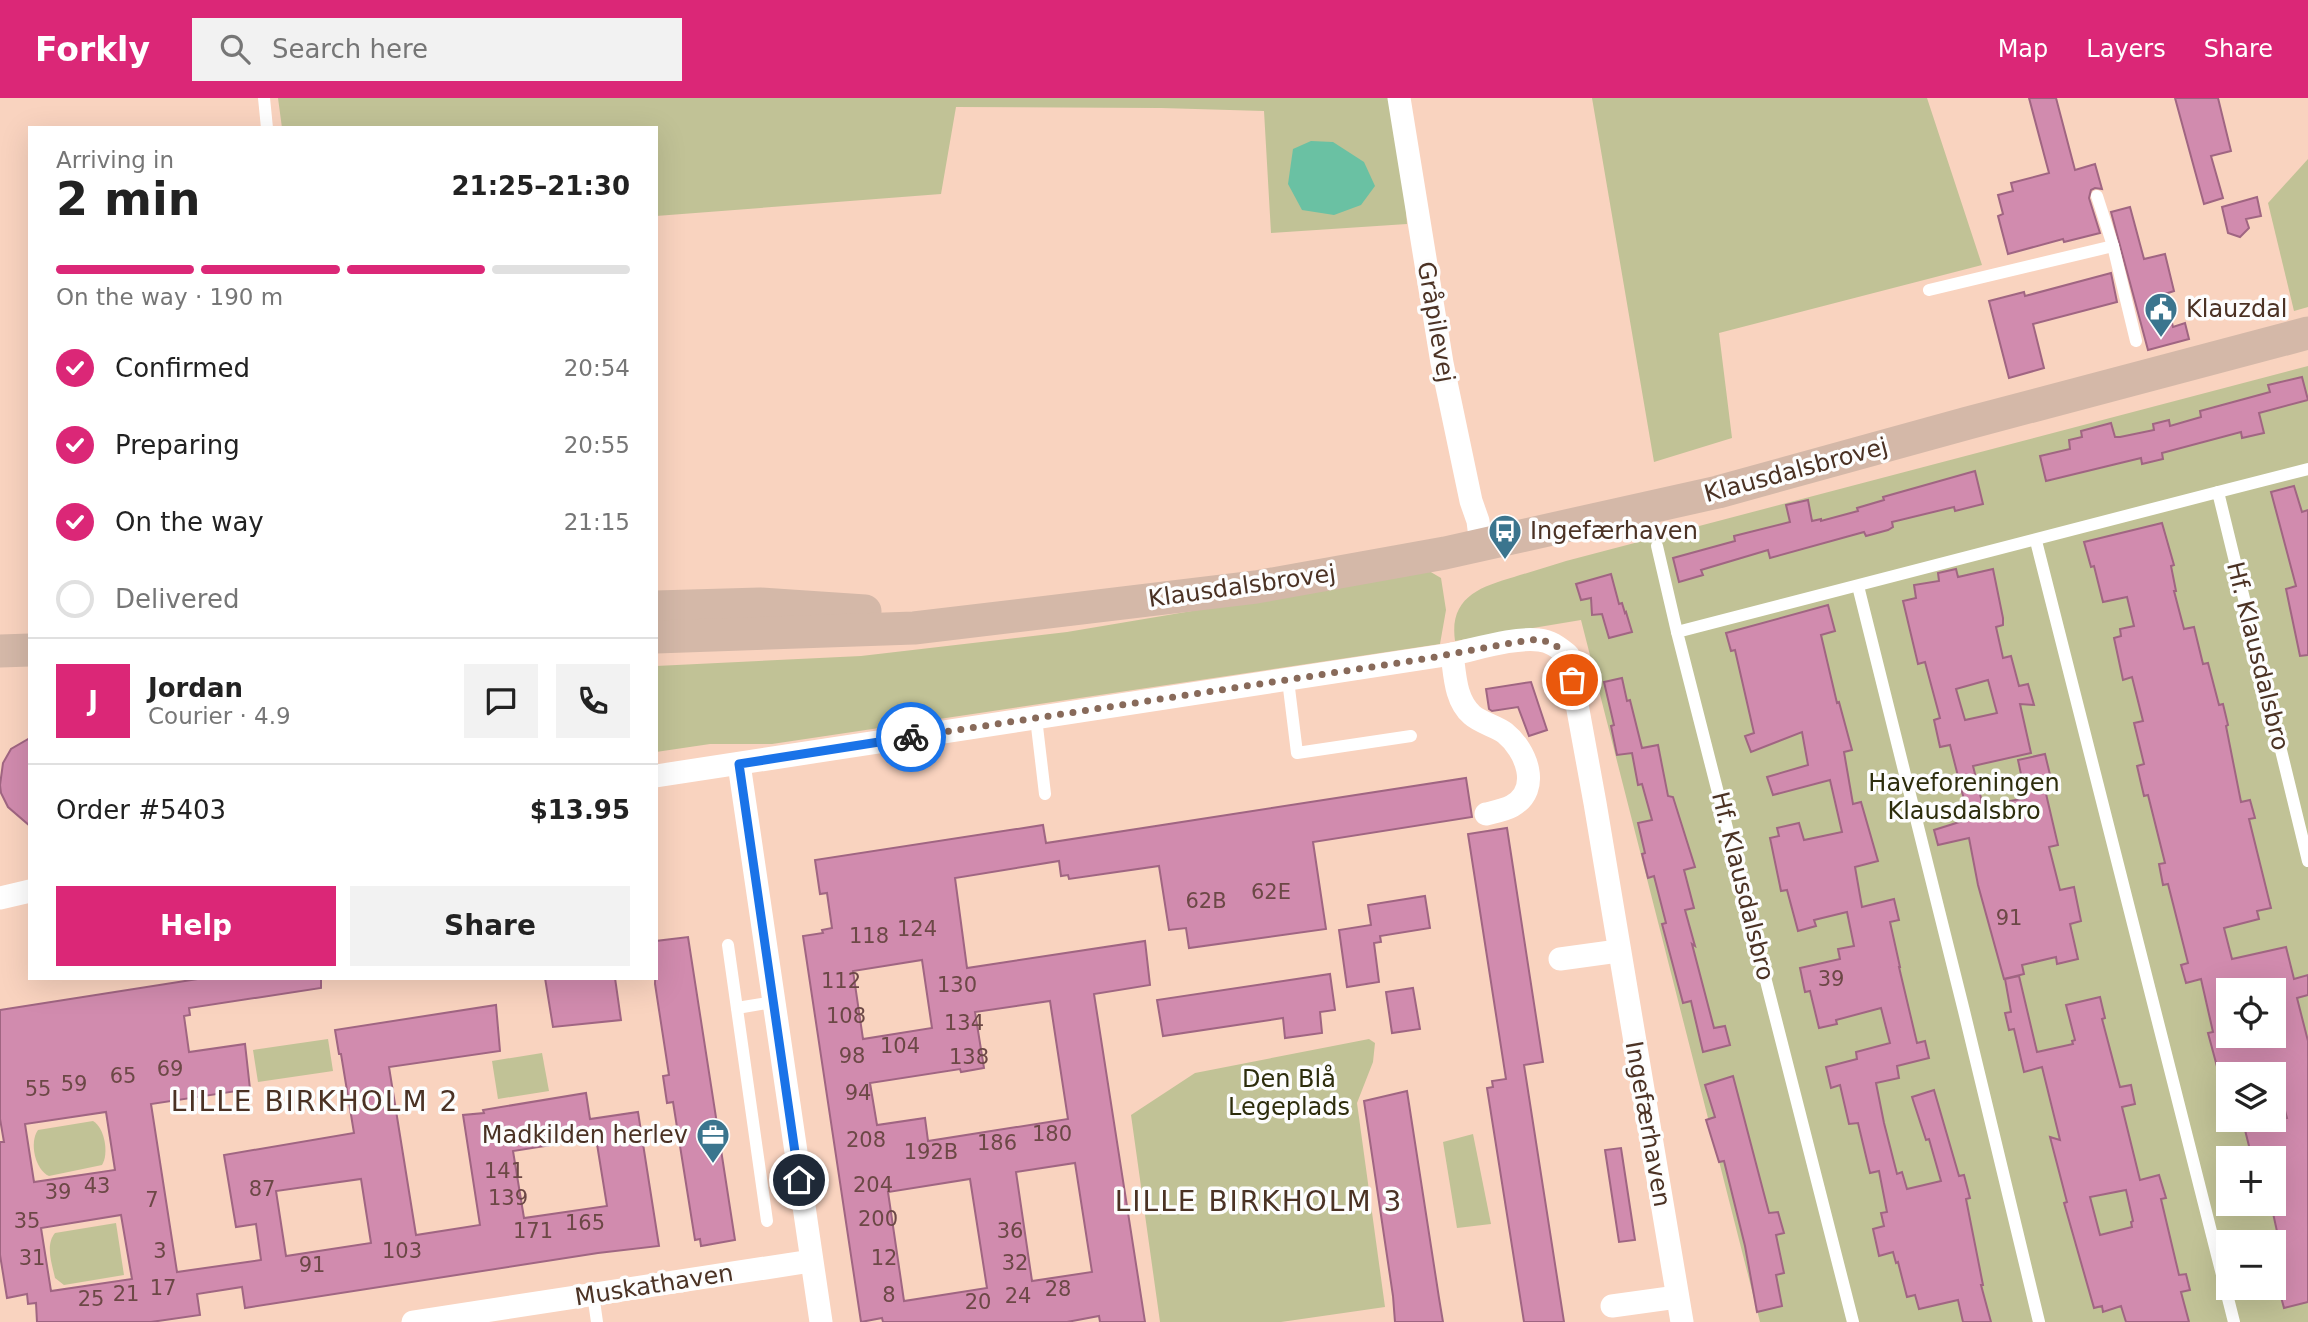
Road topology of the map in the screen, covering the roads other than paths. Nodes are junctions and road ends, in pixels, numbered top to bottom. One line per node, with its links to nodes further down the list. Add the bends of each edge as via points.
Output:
1 (264, 98): 3 (lane)
2 (1399, 98): 12 (street, Gråpilevej, via 1442,363)
3 (267, 126)
4 (2097, 196): 5 (lane)
5 (2112, 246): 6 (lane); 8 (lane)
6 (1929, 290)
7 (2308, 333): 12 (street, Klausdalsbrovej, via 1718,492)
8 (2136, 341)
9 (2308, 469): 10 (lane)
10 (2218, 492): 11 (lane); 27 (lane, Hf. Klausdalsbro)
11 (2036, 541): 14 (lane); 46 (lane)
12 (1481, 545): 15 (street, Klausdalsbrovej, via 1256,587 914,628)
13 (1657, 546): 16 (lane, Hf. Klausdalsbro)
14 (1858, 586): 16 (lane); 45 (lane)
15 (659, 630)
16 (1677, 632): 44 (lane, Hf. Klausdalsbro)
17 (28, 650): 18 (street)
18 (0, 651)
19 (1452, 654): 20 (street); 26 (street, via 1458,695 1472,715 1504,732 1522,750 1529,774 1525,793 1513,806); 31 (street, Ingefærhaven, via 1540,639 1568,655)
20 (1288, 680): 21 (street); 22 (lane, via 1297,753)
21 (1035, 718): 23 (street); 25 (lane)
22 (1411, 736)
23 (739, 764): 24 (street); 33 (street)
24 (658, 776)
25 (1045, 794)
26 (1486, 814)
27 (2308, 861)
28 (28, 891): 29 (street)
29 (0, 898)
30 (728, 944): 34 (lane)
31 (1618, 951): 32 (street); 38 (street, Ingefærhaven)
32 (1560, 959)
33 (773, 1002): 34 (lane); 36 (street)
34 (737, 1008): 35 (lane)
35 (767, 1220)
36 (811, 1261): 37 (street, Muskathaven); 42 (street)
37 (593, 1294): 40 (street, Muskathaven); 41 (lane)
38 (1677, 1297): 39 (street); 43 (street, Ingefærhaven)
39 (1612, 1306)
40 (413, 1322)
41 (597, 1322)
42 (821, 1322)
43 (1682, 1322)
44 (1853, 1322)
45 (2039, 1322)
46 (2234, 1322)

